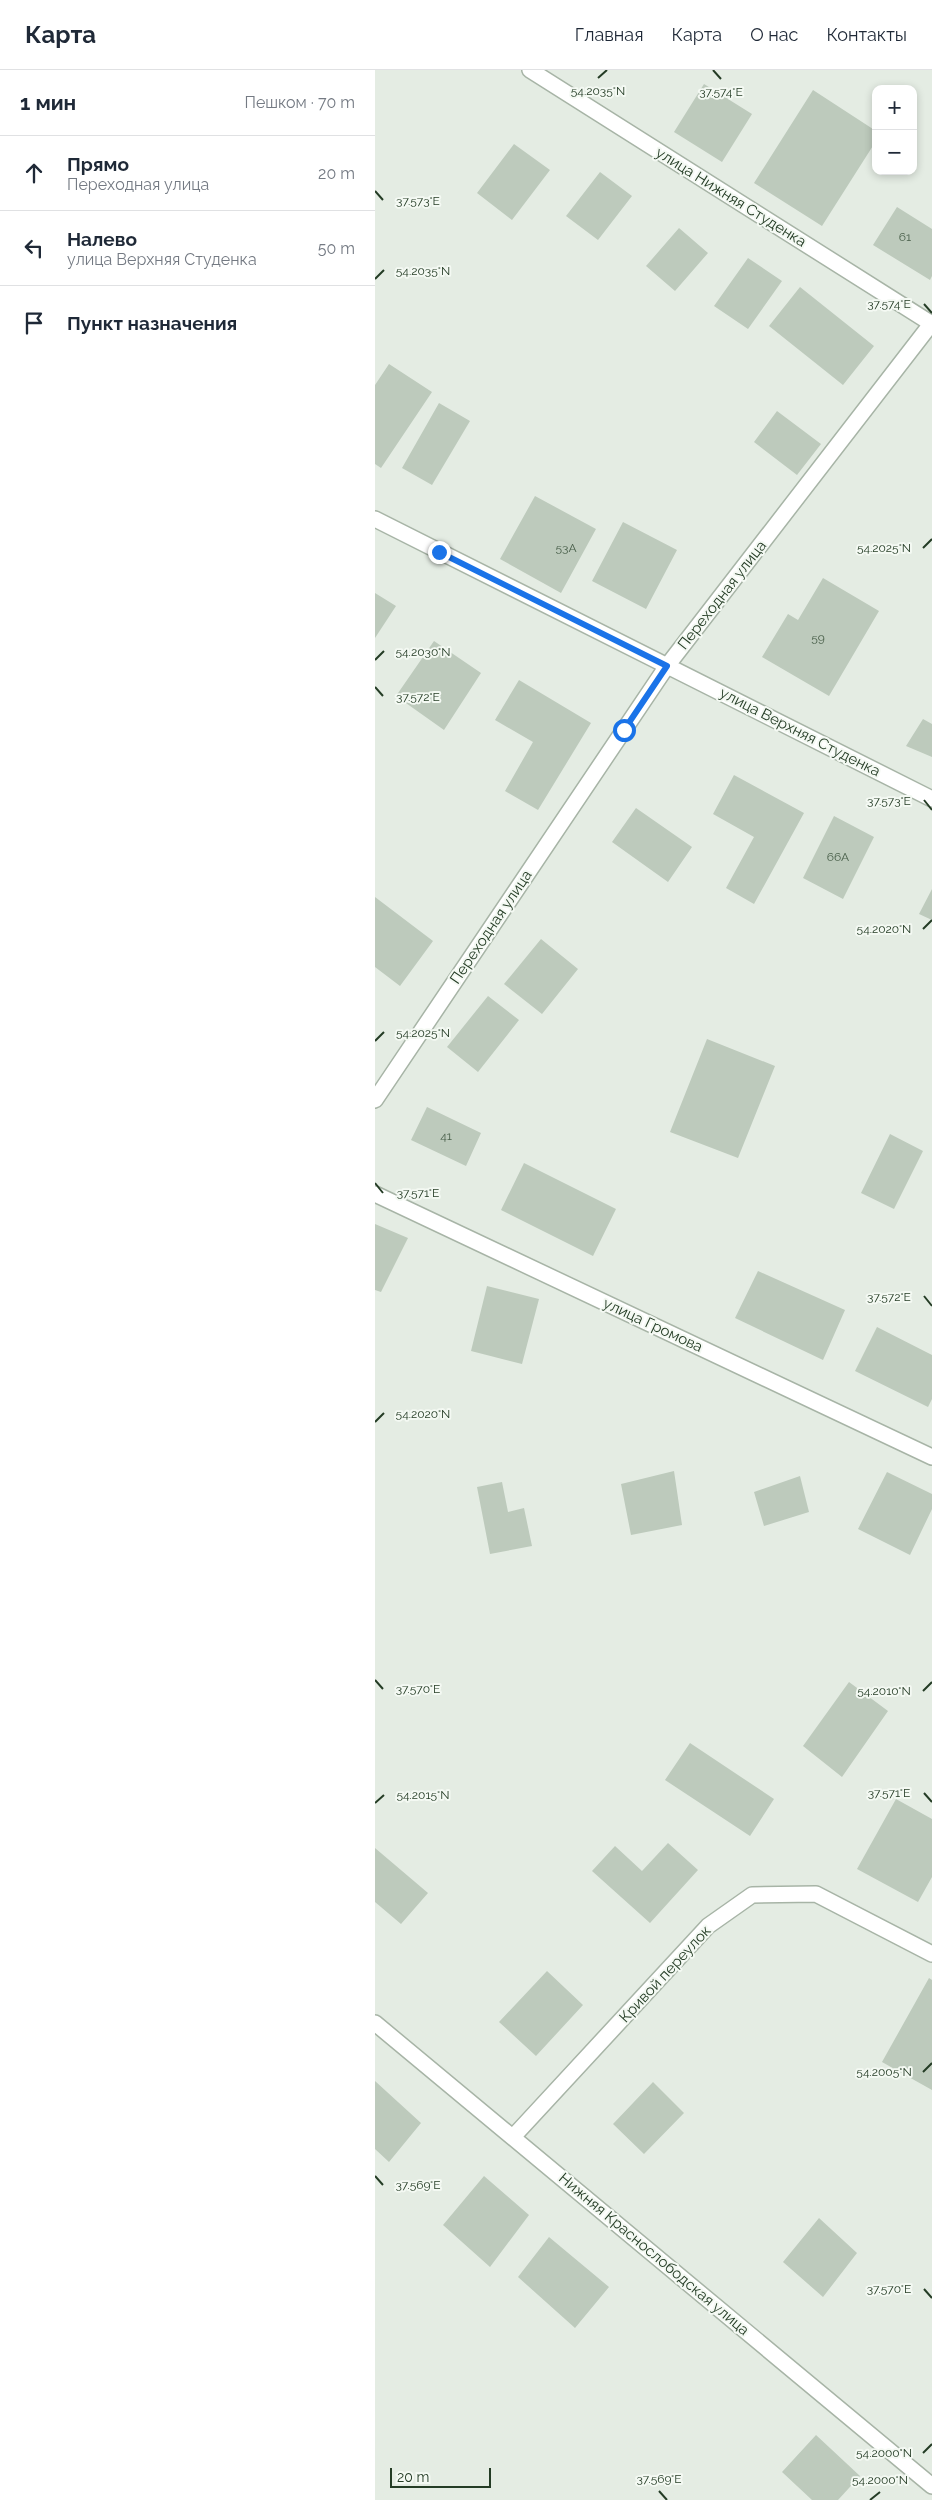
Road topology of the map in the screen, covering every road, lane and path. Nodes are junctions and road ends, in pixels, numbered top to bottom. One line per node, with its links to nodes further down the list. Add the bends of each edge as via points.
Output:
1 (530, 70): 2 (street, улица Нижняя Cтуденкa)
2 (932, 324): 4 (street, Переходная улица)
3 (375, 519): 4 (street, улица Верхняя Cтуденка)
4 (667, 666): 5 (street, улица Верхняя Cтуденка); 6 (street, Переходная улица)
5 (932, 799)
6 (375, 1100)
7 (375, 1194): 8 (street, улица Громова)
8 (932, 1457)
9 (932, 1954): 11 (street, Кривой переулок, via 816,1894 752,1894 709,1926)
10 (375, 2024): 11 (street, Нижняя Краснослободская улица)
11 (513, 2137): 12 (street, Нижняя Краснослободская улица)
12 (932, 2486)

